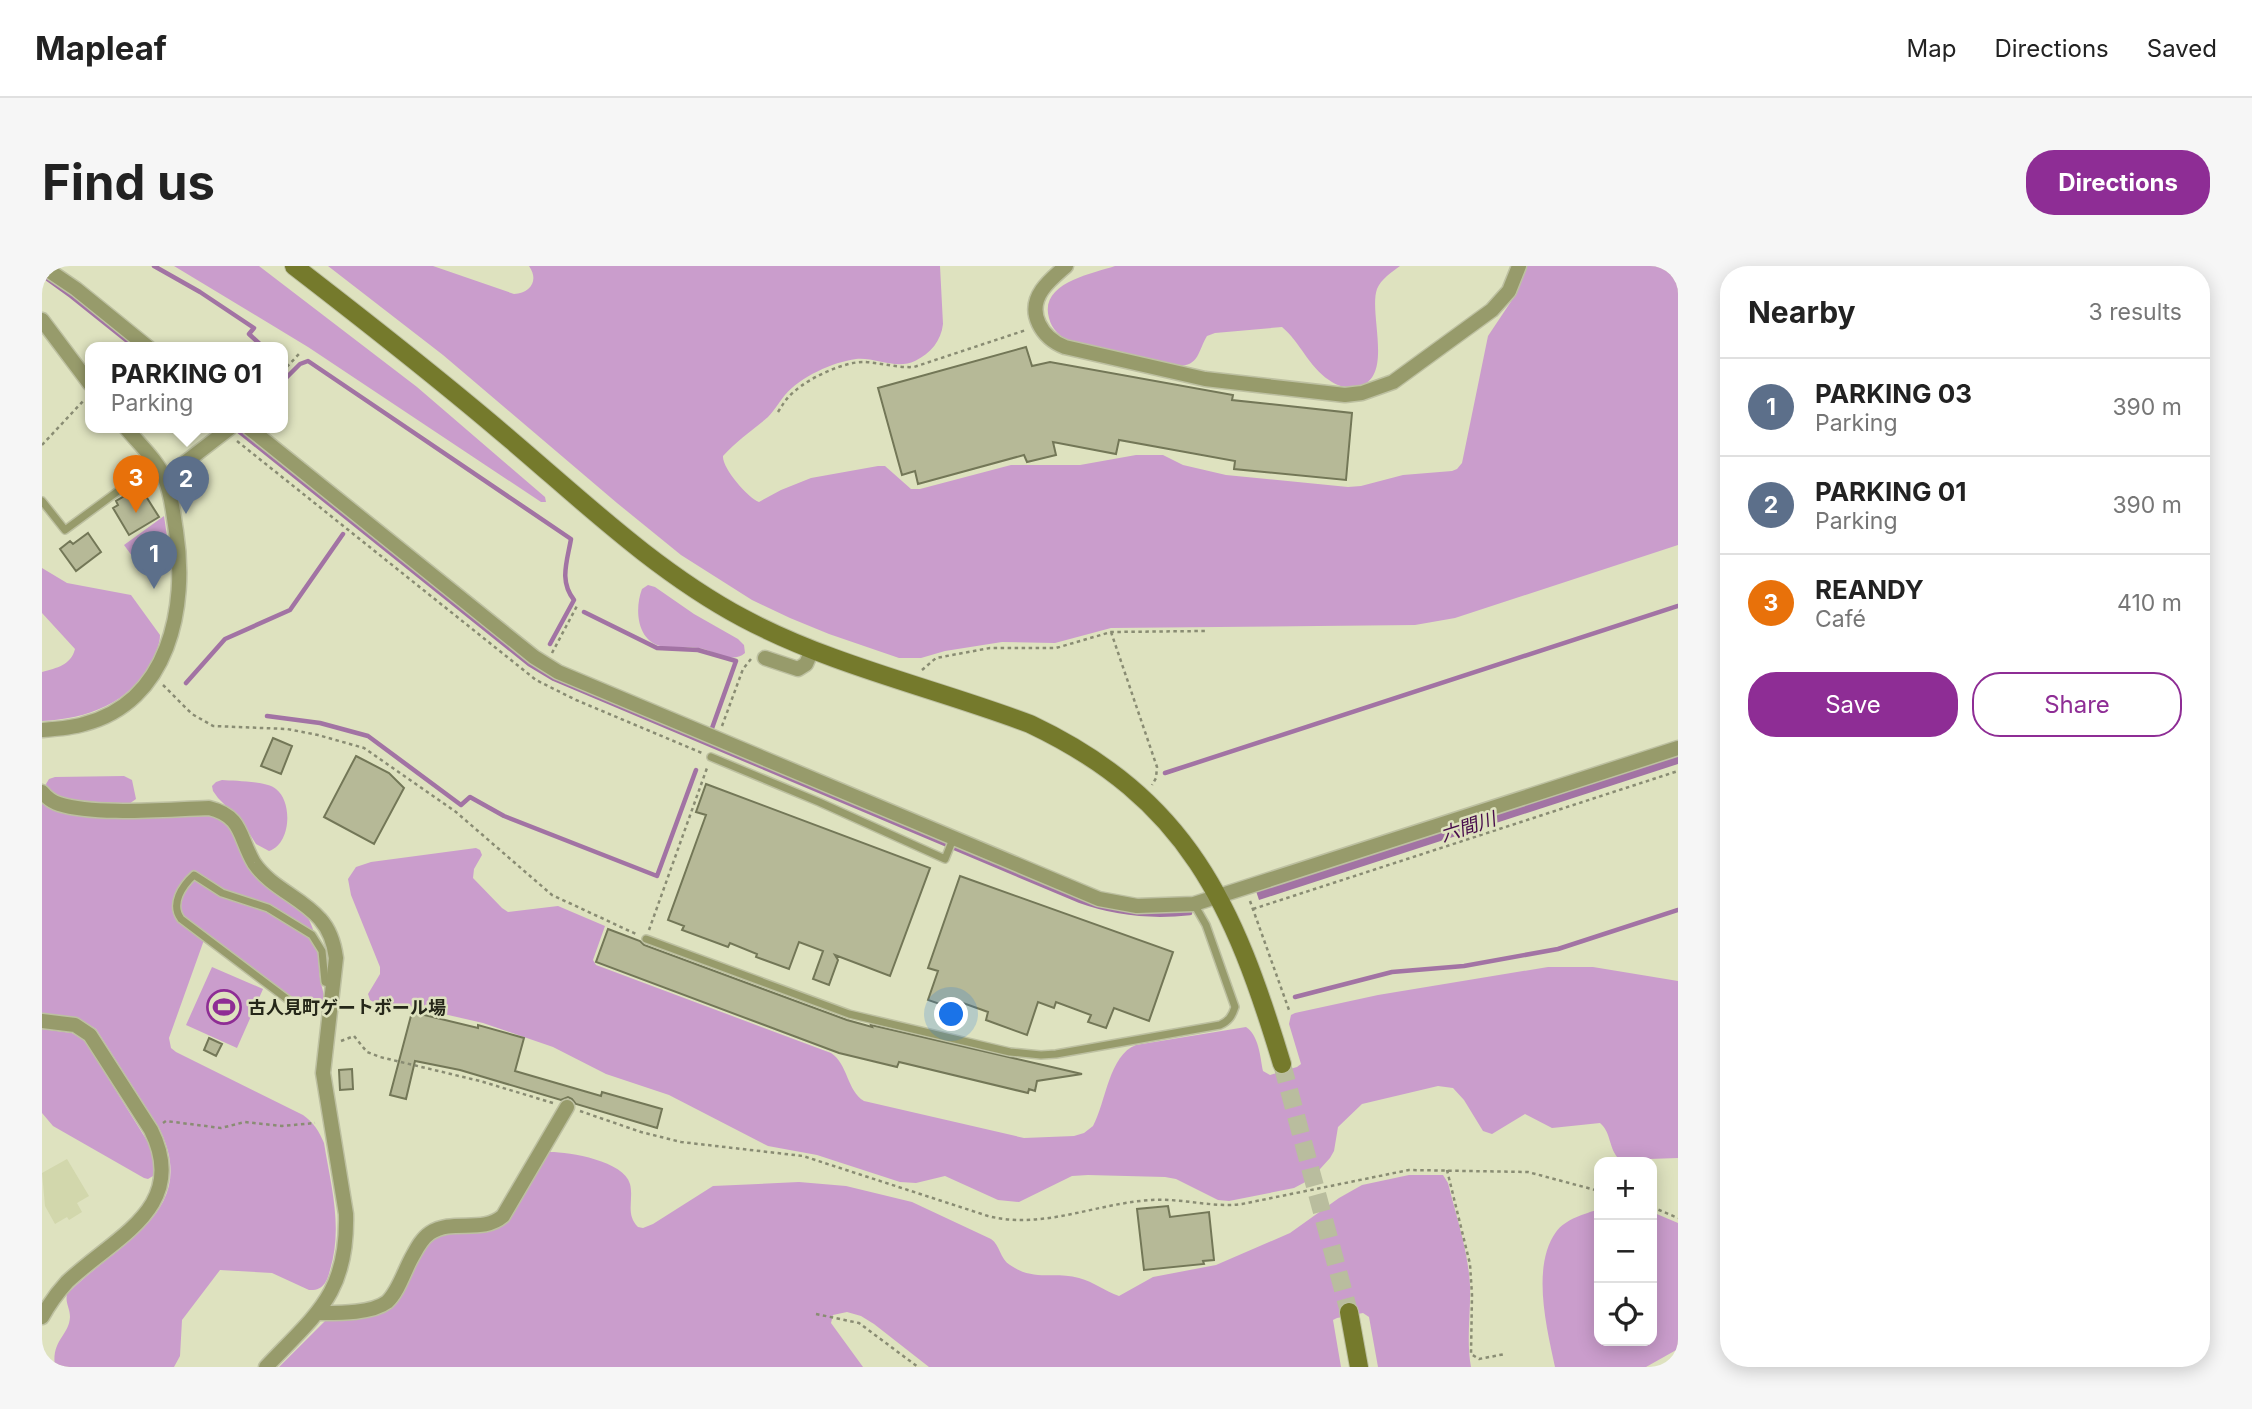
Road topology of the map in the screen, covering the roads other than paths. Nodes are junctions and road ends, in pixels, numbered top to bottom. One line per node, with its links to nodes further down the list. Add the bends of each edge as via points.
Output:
1 (42, 266): 6 (street)
2 (294, 266): 14 (street, via 430,371 669,572 743,618)
3 (1066, 266): 4 (street, via 1041,292 1037,303 1039,326 1054,343 1205,379 1329,394 1362,393 1393,382 1492,310 1509,290)
4 (1519, 266)
5 (42, 320): 7 (street)
6 (142, 342)
7 (85, 377)
8 (130, 433): 11 (street)
9 (224, 433): 12 (street)
10 (255, 433): 20 (street, via 545,665)
11 (155, 464): 12 (street); 13 (lane, via 65,530)
12 (165, 478): 16 (street, via 180,574 173,628 154,675 139,693 105,716)
13 (42, 501)
14 (812, 649): 15 (street, via 806,664 798,669); 21 (street, via 1061,738 1143,797 1185,844)
15 (765, 658)
16 (42, 730)
17 (1678, 748): 21 (street)
18 (711, 757): 20 (lane, via 945,859)
19 (42, 792): 24 (street, via 62,805 122,810 209,808 230,816 264,875 309,908 328,930 336,958)
20 (952, 842): 22 (street, via 1099,900 1156,907)
21 (1219, 897): 22 (street); 27 (street, via 1254,979)
22 (1194, 904): 23 (lane, via 1235,1007 1227,1021 1041,1055 1010,1052 849,1014)
23 (646, 939)
24 (333, 984): 25 (lane, via 325,982 322,951 312,935 268,908 222,893 194,875 176,903 181,919); 30 (street, via 323,1073 346,1237 337,1280)
25 (299, 1008)
26 (42, 1021): 31 (street, via 75,1026 90,1035 151,1129 162,1169 159,1194 151,1208 69,1280)
27 (1282, 1064)
28 (567, 1107): 30 (street, via 503,1216 486,1226 450,1226 430,1233 392,1295 380,1306)
29 (1349, 1312): 33 (street)
30 (317, 1313): 32 (street)
31 (42, 1317)
32 (266, 1367)
33 (1359, 1367)

